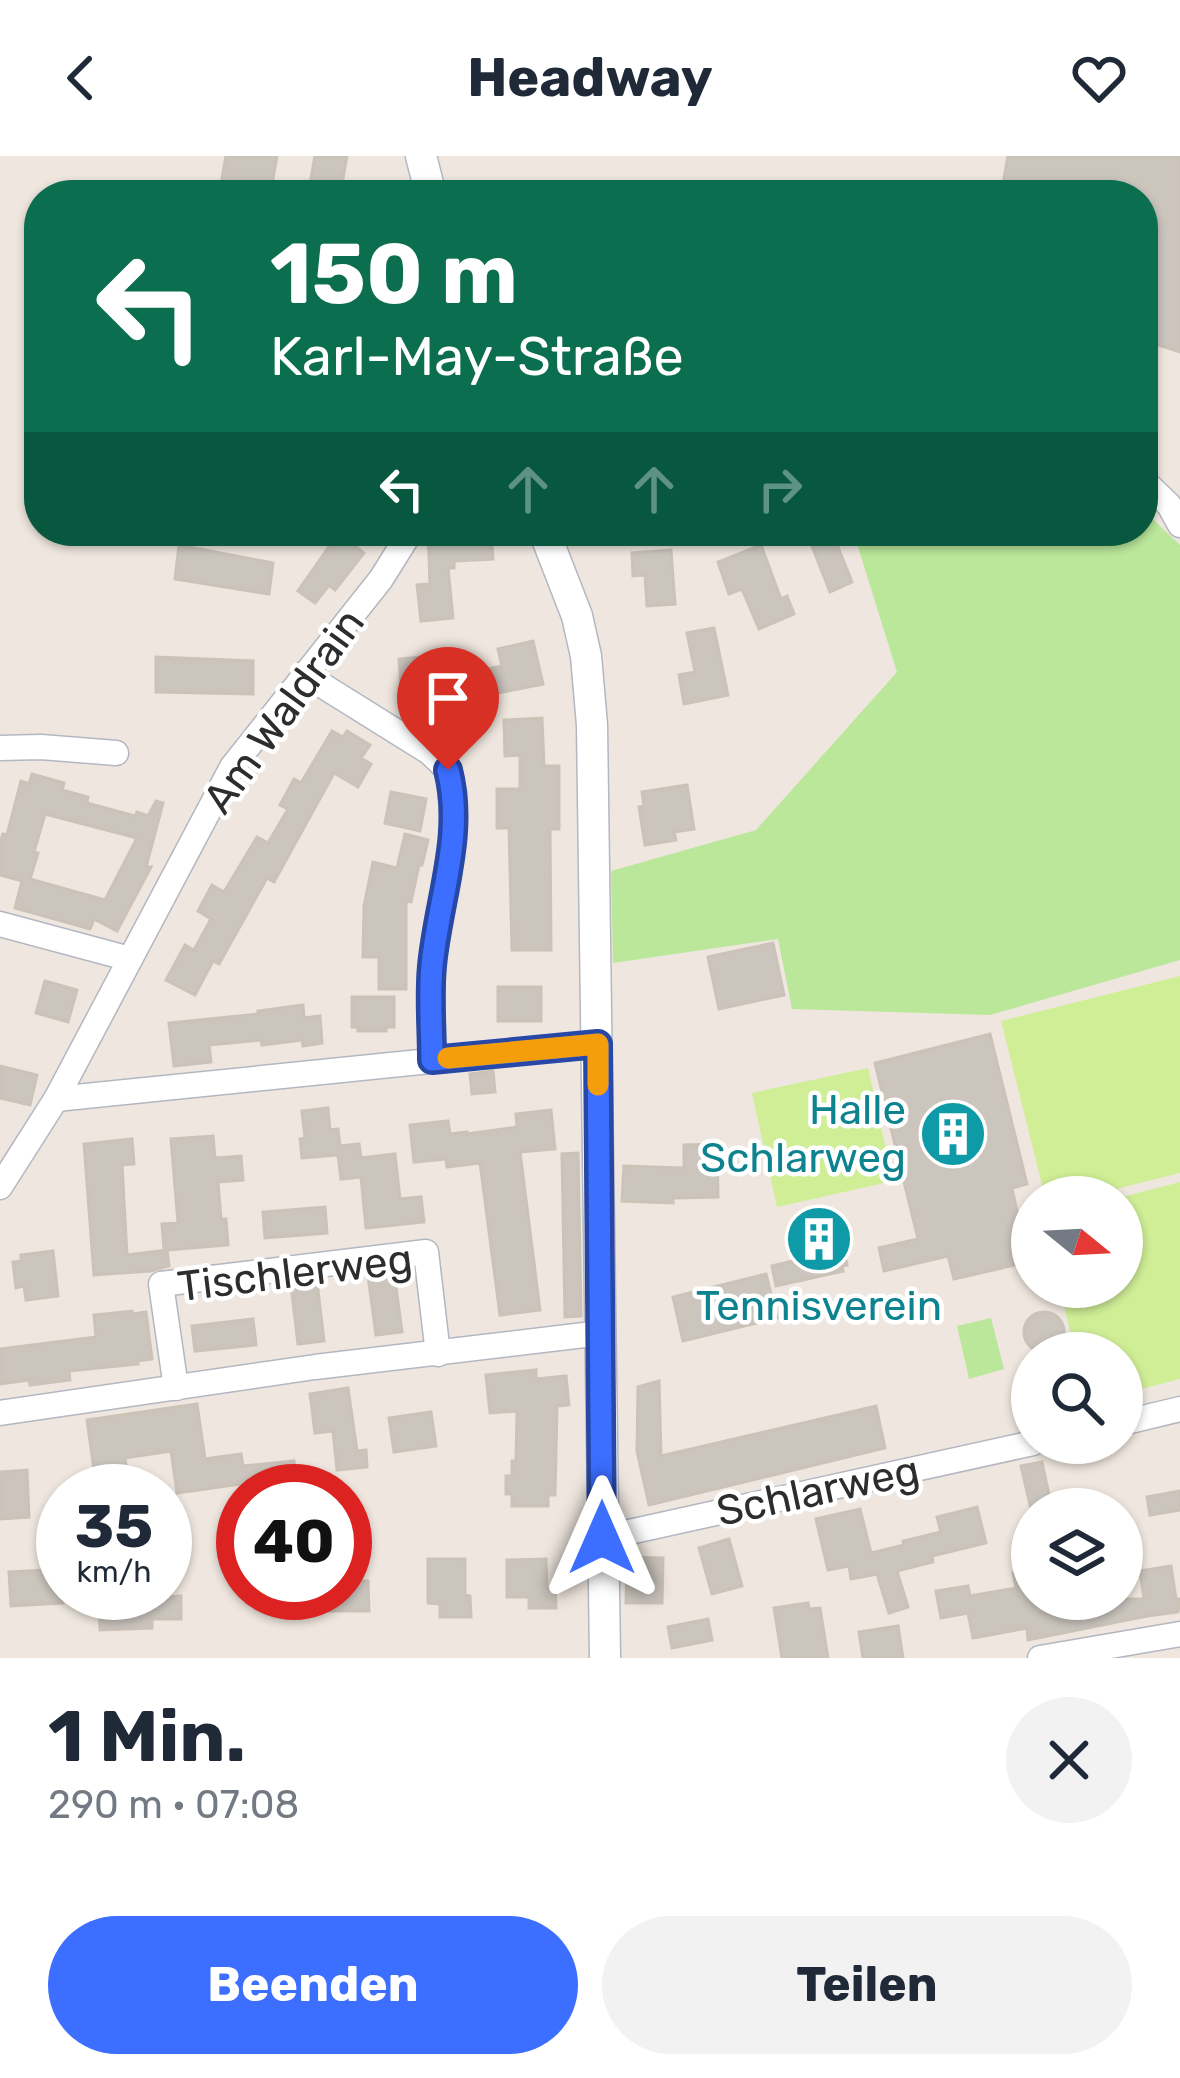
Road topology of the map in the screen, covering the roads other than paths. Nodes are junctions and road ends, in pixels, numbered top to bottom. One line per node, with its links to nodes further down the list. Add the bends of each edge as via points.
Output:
1 (1158, 494): 2 (street)
2 (1180, 525)
3 (401, 546): 5 (street, Am Waldrain)
4 (550, 546): 10 (street, via 586,656)
5 (304, 674): 9 (street, Am Waldrain, via 232,767); 11 (street, via 448,770 453,826 432,966)
6 (0, 748): 7 (street)
7 (116, 753)
8 (0, 924): 9 (street)
9 (130, 959): 12 (street, Am Waldrain)
10 (598, 1044): 11 (street); 14 (street)
11 (432, 1060): 12 (street)
12 (56, 1099): 13 (street, Am Waldrain)
13 (0, 1187)
14 (601, 1334): 15 (street); 21 (street)
15 (438, 1354): 16 (street); 16 (street, Tischlerweg, via 426,1252 161,1284)
16 (176, 1388): 18 (street)
17 (1180, 1409): 19 (street)
18 (0, 1413)
19 (1143, 1418)
20 (1011, 1448): 21 (street, Schlarweg)
21 (602, 1538): 23 (street)
22 (1180, 1634): 24 (street)
23 (605, 1658)
24 (1040, 1658)

